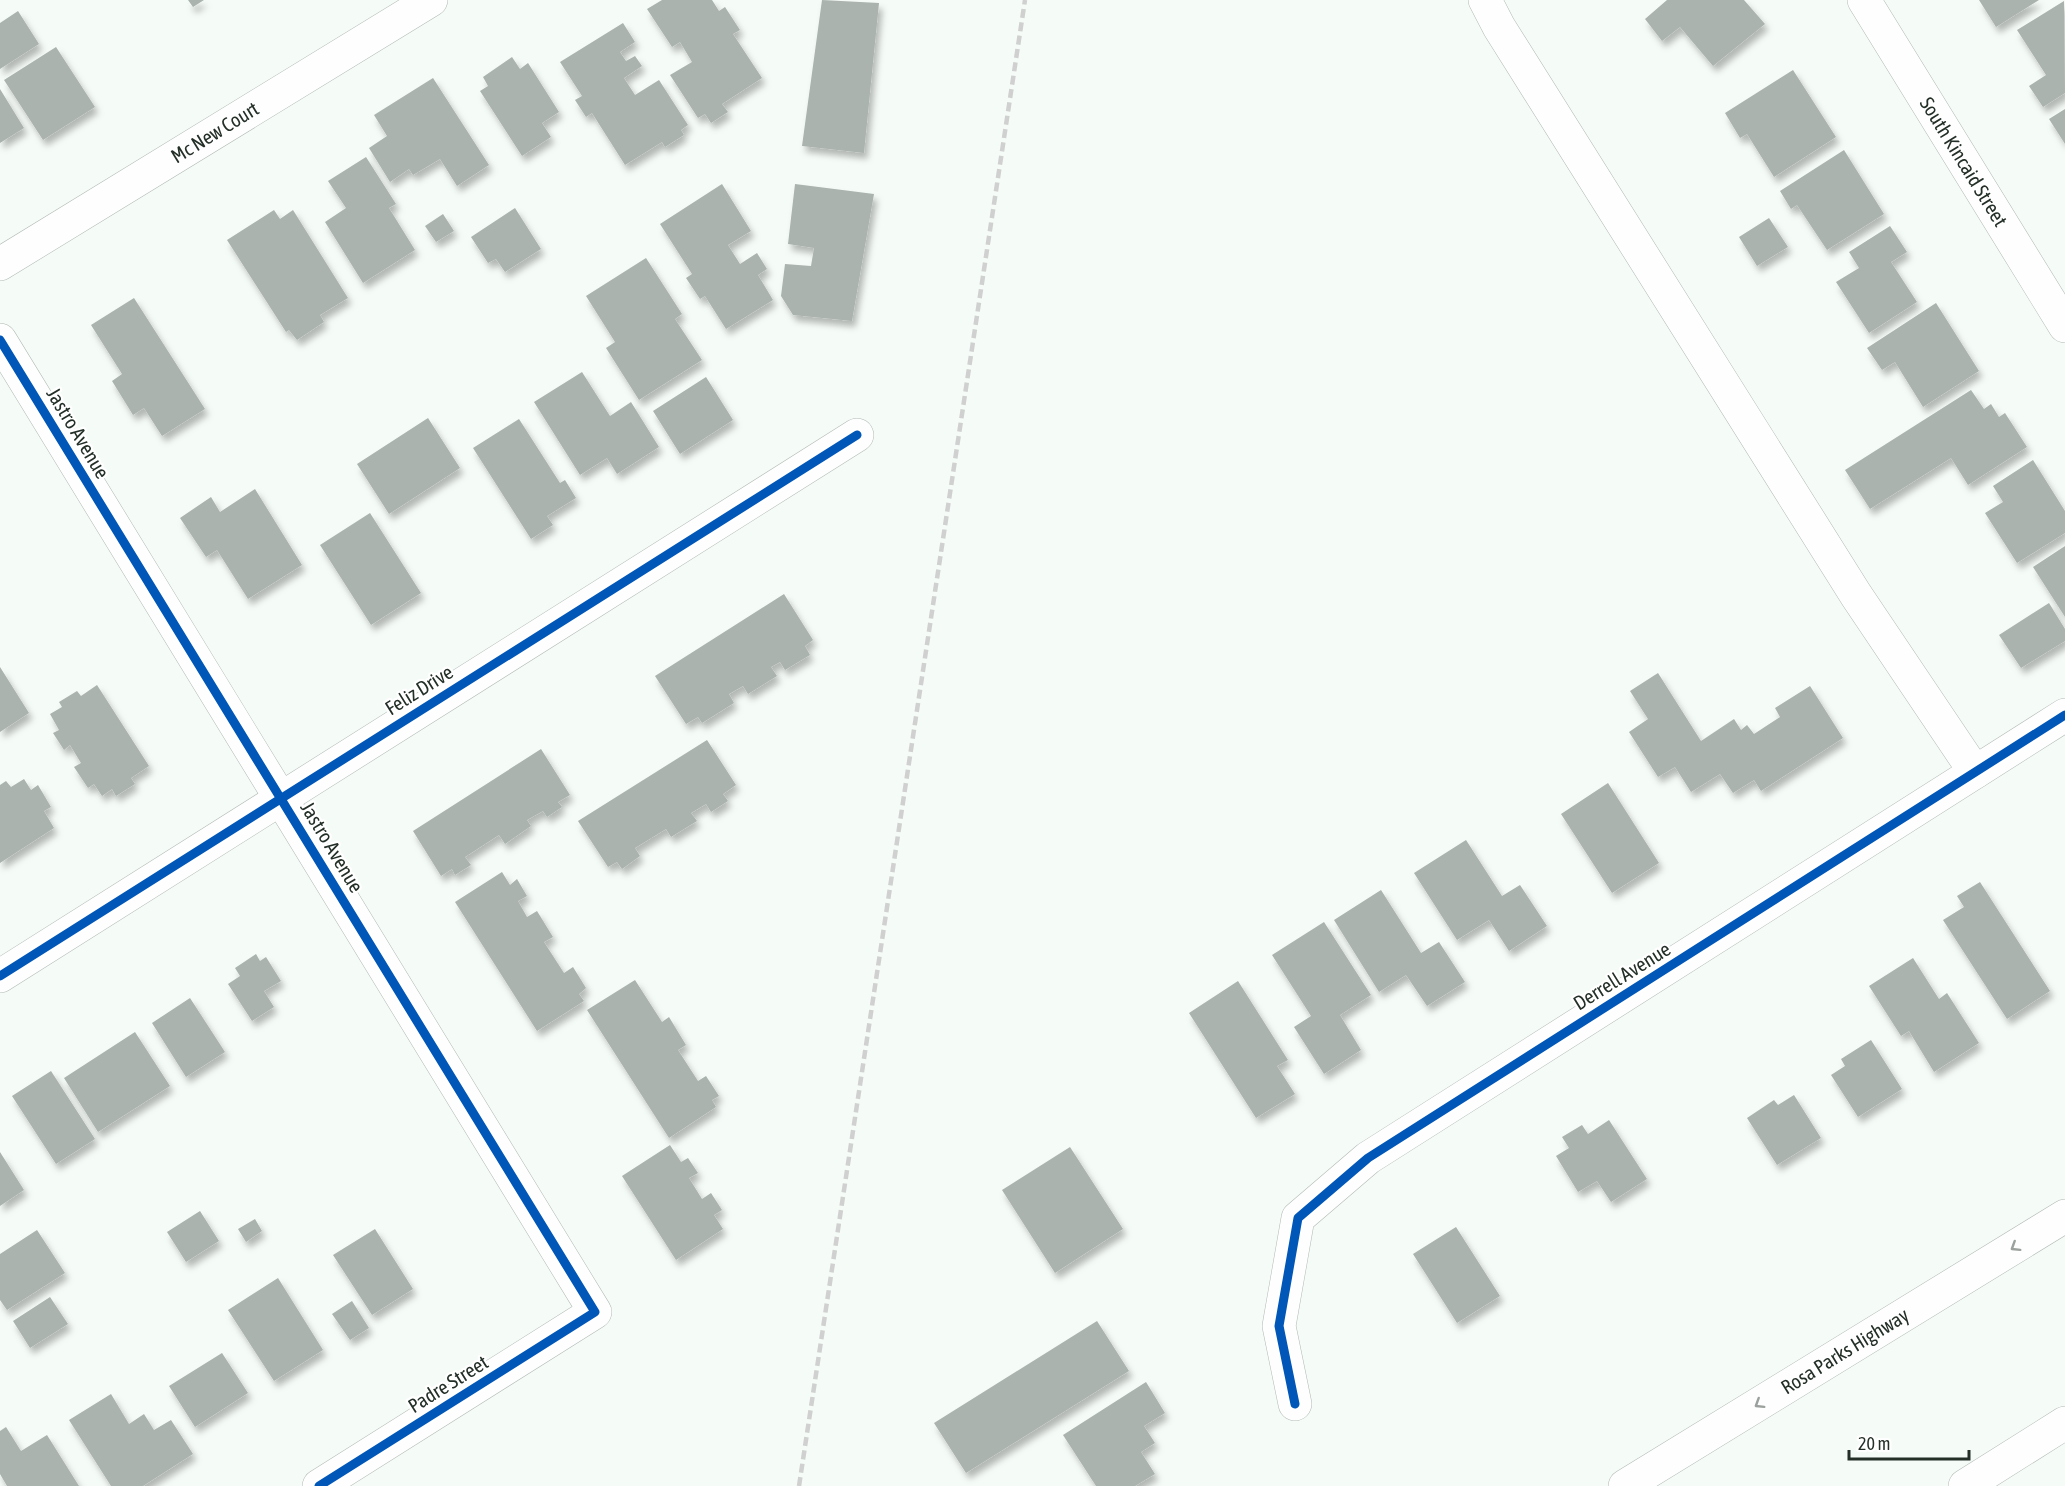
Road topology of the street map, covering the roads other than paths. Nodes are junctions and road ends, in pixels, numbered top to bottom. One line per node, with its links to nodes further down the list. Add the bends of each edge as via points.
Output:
1 (431, 0): 4 (main road, Mc New Court)
2 (1485, 0): 9 (main road, via 1856,595)
3 (1864, 0): 5 (main road, South Kincaid Street)
4 (0, 264)
5 (2065, 326)
6 (0, 340): 10 (main road, Jastro Avenue)
7 (857, 435): 10 (main road, Feliz Drive)
8 (2065, 715): 9 (main road, Derrell Avenue)
9 (1975, 772): 14 (main road, Derrell Avenue, via 1368,1158 1298,1218 1279,1326)
10 (281, 799): 11 (main road, Feliz Drive); 13 (main road, Jastro Avenue)
11 (0, 976)
12 (2065, 1216): 17 (main road, Rosa Parks Highway, one-way to 17)
13 (595, 1312): 16 (main road, Padre Street)
14 (1295, 1404)
15 (2065, 1423): 18 (main road)
16 (319, 1486)
17 (1625, 1486)
18 (1965, 1486)

